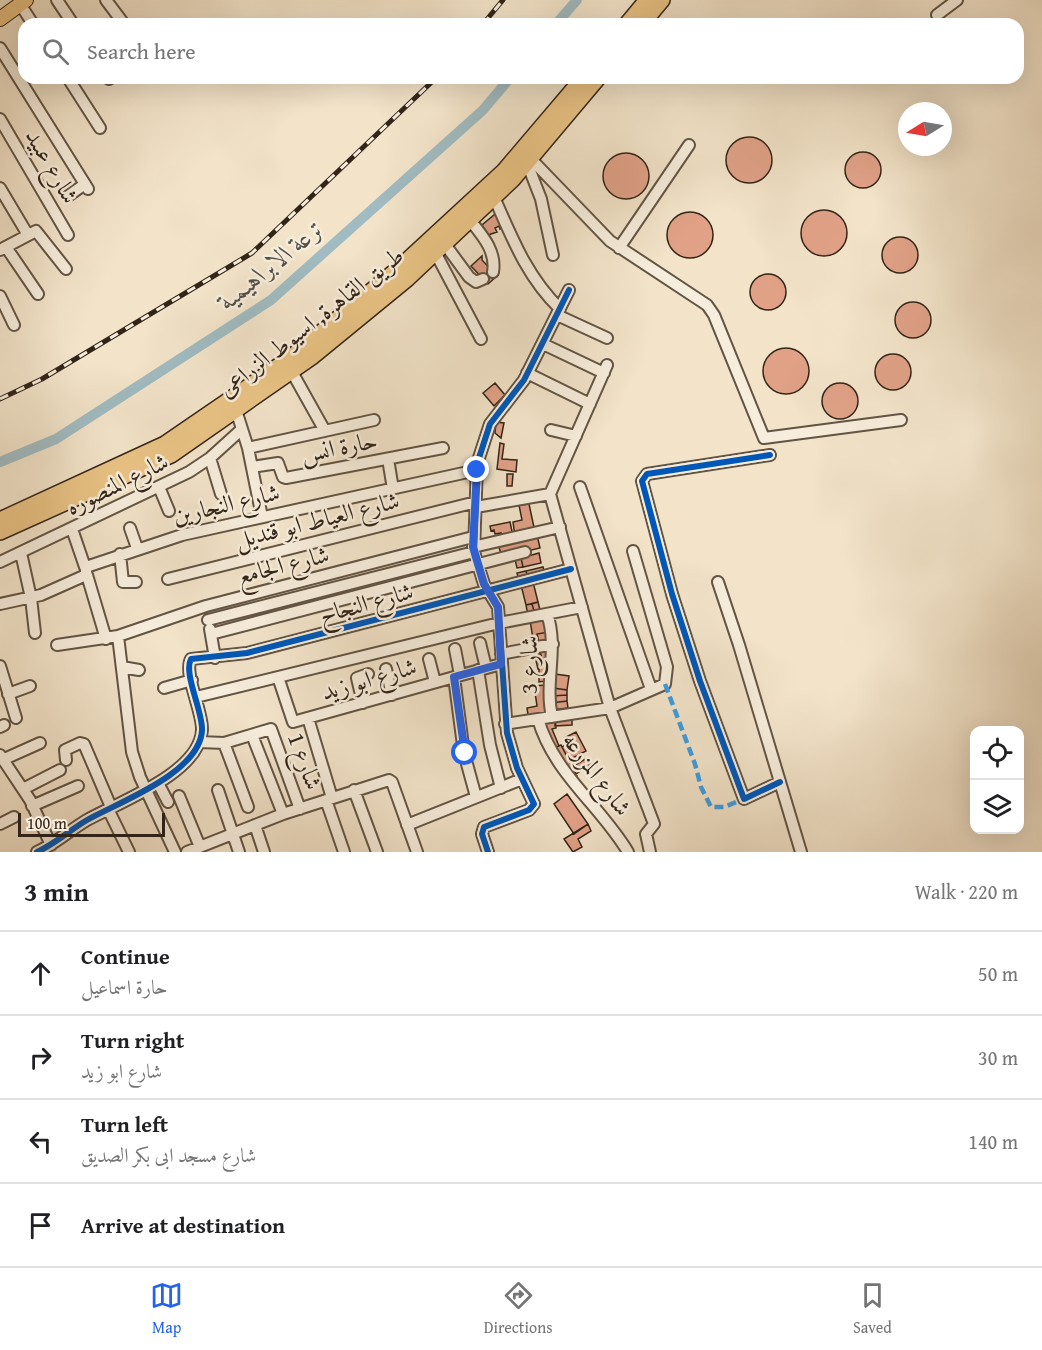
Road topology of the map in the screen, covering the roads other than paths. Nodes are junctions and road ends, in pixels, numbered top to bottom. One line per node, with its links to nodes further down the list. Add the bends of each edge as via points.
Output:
1 (57, 0): 10 (street)
2 (106, 0): 11 (street)
3 (647, 0): 12 (highway)
4 (662, 0): 13 (highway)
5 (957, 0): 7 (street)
6 (23, 2): 8 (main road); 9 (street)
7 (938, 15)
8 (1, 16)
9 (30, 18)
10 (69, 18)
11 (120, 18)
12 (632, 18)
13 (647, 18)
14 (0, 48): 15 (street)
15 (18, 77)
16 (22, 84): 25 (street, via 86,186)
17 (72, 84): 21 (street)
18 (578, 84): 27 (highway, طريق القاهرة, اسيوط الزراعى)
19 (593, 84): 23 (highway, طريق القاهرة, اسيوط الزراعى)
20 (0, 119): 29 (street, شارع عبيد)
21 (100, 128)
22 (689, 145): 31 (street)
23 (529, 161): 26 (highway, طريق القاهرة, اسيوط الزراعى); 31 (street); 33 (street, via 542,199)
24 (0, 188): 28 (street)
25 (68, 196)
26 (494, 197): 27 (highway, طريق القاهرة, اسيوط الزراعى); 40 (street, via 526,267)
27 (466, 215): 30 (highway, طريق القاهرة, اسيوط الزراعى); 35 (street, via 490,247 495,261); 70 (highway, طريق القاهرة, اسيوط الزراعى, via 289,359 186,431 144,455)
28 (28, 235): 32 (street); 34 (street, via 36,231)
29 (68, 235)
30 (440, 248): 36 (street, via 469,277 476,282); 43 (street); 45 (highway, طريق القاهرة, اسيوط الزراعى)
31 (618, 248): 50 (street, via 707,305 764,438)
32 (3, 249): 38 (street)
33 (553, 255)
34 (66, 269)
35 (493, 272)
36 (483, 279)
37 (569, 290): 40 (street)
38 (38, 294)
39 (0, 296): 41 (street)
40 (559, 312): 42 (street); 44 (street)
41 (14, 325)
42 (607, 338)
43 (481, 339)
44 (543, 344): 46 (street); 47 (street, via 605,369)
45 (292, 372): 48 (highway, طريق القاهرة, اسيوط الزراعى); 53 (street)
46 (527, 373): 47 (street); 61 (street, via 490,424 479,450)
47 (590, 404): 54 (street)
48 (236, 410): 51 (street); 74 (highway, طريق القاهرة, اسيوط الزراعى, via 192,442 149,466)
49 (374, 420): 53 (street)
50 (901, 420)
51 (243, 429): 55 (street); 58 (street, شارع المنصوره)
52 (551, 430): 54 (street)
53 (324, 431): 55 (street)
54 (576, 436): 66 (street)
55 (248, 448): 60 (street)
56 (443, 448): 59 (street, حارة انس)
57 (770, 455): 138 (street, via 647,474 642,481 672,594 744,799)
58 (210, 458): 62 (street, شارع المنصوره); 65 (street)
59 (387, 459): 60 (street, حارة انس, via 285,478 278,463); 64 (street)
60 (252, 467): 69 (street)
61 (477, 470): 64 (street, شارع النجارين); 67 (street)
62 (159, 487): 68 (street); 73 (street, شارع المنصوره)
63 (580, 487): 119 (street)
64 (393, 489): 69 (street, شارع النجارين)
65 (221, 494)
66 (550, 494): 67 (street, شارع العياط ابو قنديل); 71 (street)
67 (476, 505): 75 (street); 85 (street, شارع العياط ابو قنديل)
68 (169, 512)
69 (262, 517): 76 (street, شارع النجارين)
70 (0, 520)
71 (560, 527): 75 (street); 83 (street)
72 (130, 528): 76 (street)
73 (72, 529): 79 (street, شارع المنصوره); 84 (street)
74 (0, 532)
75 (473, 545): 82 (street); 92 (street, شارع الجامع); 94 (street)
76 (137, 548): 80 (street, شارع النجارين)
77 (633, 551): 119 (street, via 667,667 665,684)
78 (525, 552): 82 (street)
79 (21, 553): 81 (street, شارع المنصوره); 89 (street)
80 (120, 554): 84 (street, شارع النجارين); 86 (street, via 122,580)
81 (0, 562)
82 (477, 564): 88 (street); 97 (street)
83 (571, 569): 88 (street, شارع النجاح); 91 (street)
84 (86, 571): 89 (street, شارع النجارين); 99 (street)
85 (168, 579)
86 (136, 582)
87 (718, 582): 138 (street)
88 (488, 590): 95 (street, via 497,603); 104 (street, شارع النجاح)
89 (31, 598): 90 (street, شارع النجارين); 96 (street)
90 (0, 604)
91 (582, 607): 93 (street); 124 (street)
92 (206, 608): 94 (street); 98 (street, شارع الجامع)
93 (547, 614): 95 (street); 101 (street, شارع 3)
94 (208, 620): 97 (street)
95 (499, 623): 106 (street); 114 (street)
96 (35, 633)
97 (211, 634): 104 (street)
98 (118, 636): 99 (street, شارع الجامع); 108 (street)
99 (106, 639): 102 (street, شارع الجامع)
100 (480, 643): 110 (street)
101 (553, 644): 106 (street, شارع ابو زيد); 125 (street, شارع 3, via 549,695)
102 (57, 645)
103 (455, 649): 113 (street)
104 (215, 658): 115 (street, شارع النجاح, via 190,660)
105 (429, 659): 116 (street)
106 (501, 659): 110 (street, شارع ابو زيد); 129 (street)
107 (0, 666): 120 (street)
108 (122, 667): 111 (street); 143 (street, via 130,746)
109 (386, 669): 121 (street)
110 (482, 669): 113 (street, شارع ابو زيد); 141 (street, via 489,745)
111 (139, 670)
112 (368, 674): 123 (street, via 357,678)
113 (457, 676): 116 (street, شارع ابو زيد); 147 (street, via 465,753)
114 (278, 677): 122 (street); 127 (street, شارع ابو زيد, via 290,720)
115 (192, 680): 118 (street); 122 (street)
116 (435, 682): 121 (street, شارع ابو زيد)
117 (30, 686): 120 (street)
118 (164, 688)
119 (651, 689): 124 (street)
120 (5, 693): 126 (street)
121 (392, 694): 123 (street, شارع ابو زيد)
122 (196, 698): 131 (street, via 202,722)
123 (363, 703): 127 (street, شارع ابو زيد)
124 (610, 708): 125 (street); 173 (street, via 654,824 646,834)
125 (552, 717): 128 (street)
126 (16, 718)
127 (308, 718): 148 (street)
128 (538, 719): 129 (street); 172 (street, شارع المزرعه, via 561,770)
129 (505, 724): 137 (street)
130 (252, 735): 133 (street); 153 (street, شارع 1, via 270,729); 154 (street)
131 (200, 742): 133 (street); 139 (street, via 183,763)
132 (40, 743): 134 (street)
133 (224, 743): 151 (street)
134 (1, 758): 142 (street)
135 (66, 760): 152 (street, via 64,751 84,744)
136 (60, 770): 142 (street)
137 (522, 779): 141 (street); 171 (street, via 533,801 529,810 484,827 482,834)
138 (780, 782): 174 (street)
139 (158, 783): 143 (street); 149 (street)
140 (78, 786): 150 (street)
141 (501, 788): 147 (street)
142 (23, 789): 150 (street)
143 (146, 789): 152 (street); 164 (street)
144 (218, 790): 159 (street)
145 (354, 790): 148 (street); 158 (street, via 392,782); 169 (street)
146 (179, 796): 161 (street)
147 (476, 797): 158 (street)
148 (329, 799): 153 (street); 168 (street)
149 (168, 802)
150 (32, 806): 160 (street)
151 (248, 807)
152 (110, 808): 160 (street); 163 (street)
153 (300, 809): 154 (street)
154 (283, 814): 157 (street)
155 (14, 818): 156 (street)
156 (0, 824)
157 (255, 825): 159 (street); 167 (street)
158 (407, 825): 170 (street)
159 (233, 834): 161 (street); 166 (street)
160 (51, 845): 162 (street)
161 (207, 847): 165 (street)
162 (37, 852)
163 (129, 852)
164 (175, 852)
165 (187, 852)
166 (239, 852)
167 (264, 852)
168 (344, 852)
169 (377, 852)
170 (417, 852)
171 (488, 852)
172 (628, 852)
173 (650, 852)
174 (801, 852)

